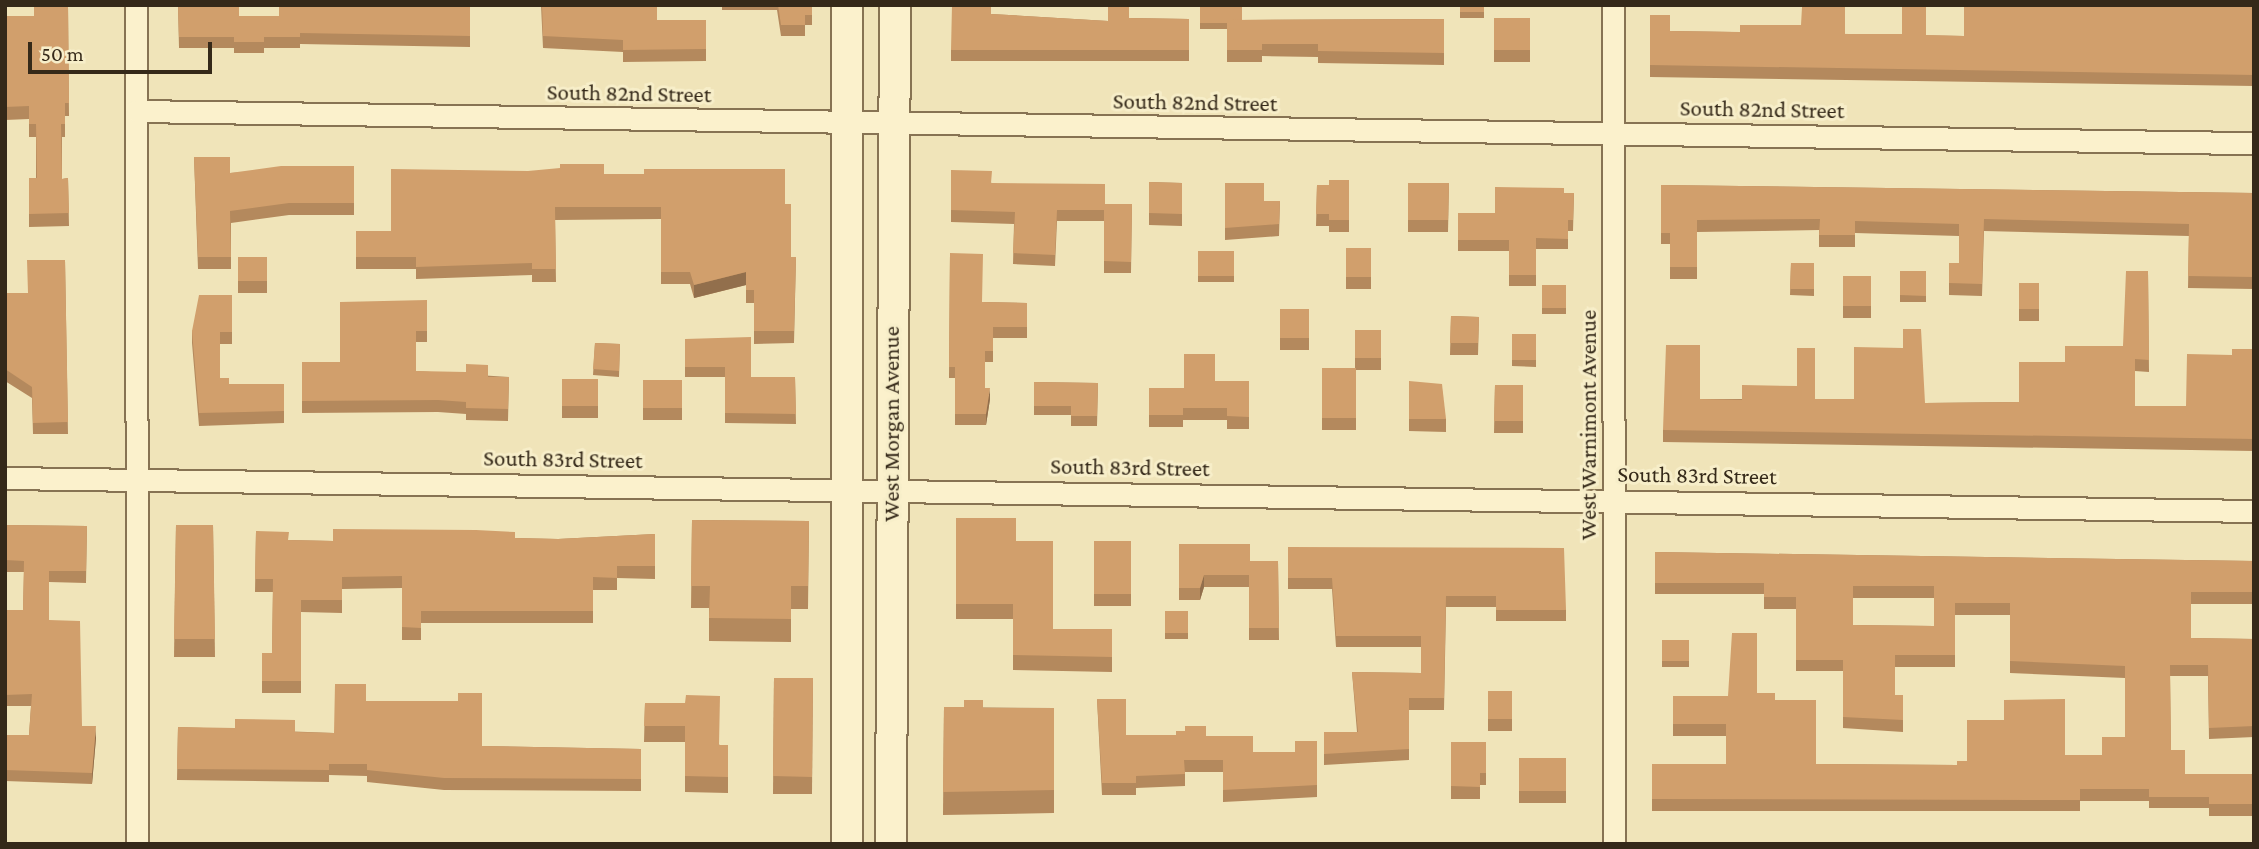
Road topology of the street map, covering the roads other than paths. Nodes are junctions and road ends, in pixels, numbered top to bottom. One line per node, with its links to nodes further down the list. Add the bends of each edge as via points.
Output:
1 (136, 5): 5 (street)
2 (847, 5): 6 (street, West Morgan Avenue)
3 (895, 5): 7 (street, West Morgan Avenue)
4 (1613, 5): 8 (street, West Warnimont Avenue)
5 (136, 111): 6 (street, South 82nd Street); 11 (street)
6 (847, 123): 7 (street, South 82nd Street); 12 (street, West Morgan Avenue)
7 (894, 124): 8 (street, South 82nd Street); 13 (street, West Morgan Avenue)
8 (1613, 133): 9 (street, South 82nd Street); 14 (street, West Warnimont Avenue)
9 (2254, 143)
10 (5, 478): 11 (street, South 83rd Street)
11 (135, 480): 12 (street, South 83rd Street); 16 (street)
12 (847, 489): 13 (street, South 83rd Street); 17 (street, West Morgan Avenue)
13 (890, 490): 14 (street, South 83rd Street); 18 (street, West Morgan Avenue)
14 (1614, 500): 15 (street, South 83rd Street); 19 (street, West Warnimont Avenue)
15 (2254, 511)
16 (137, 844)
17 (847, 844)
18 (891, 844)
19 (1614, 844)

